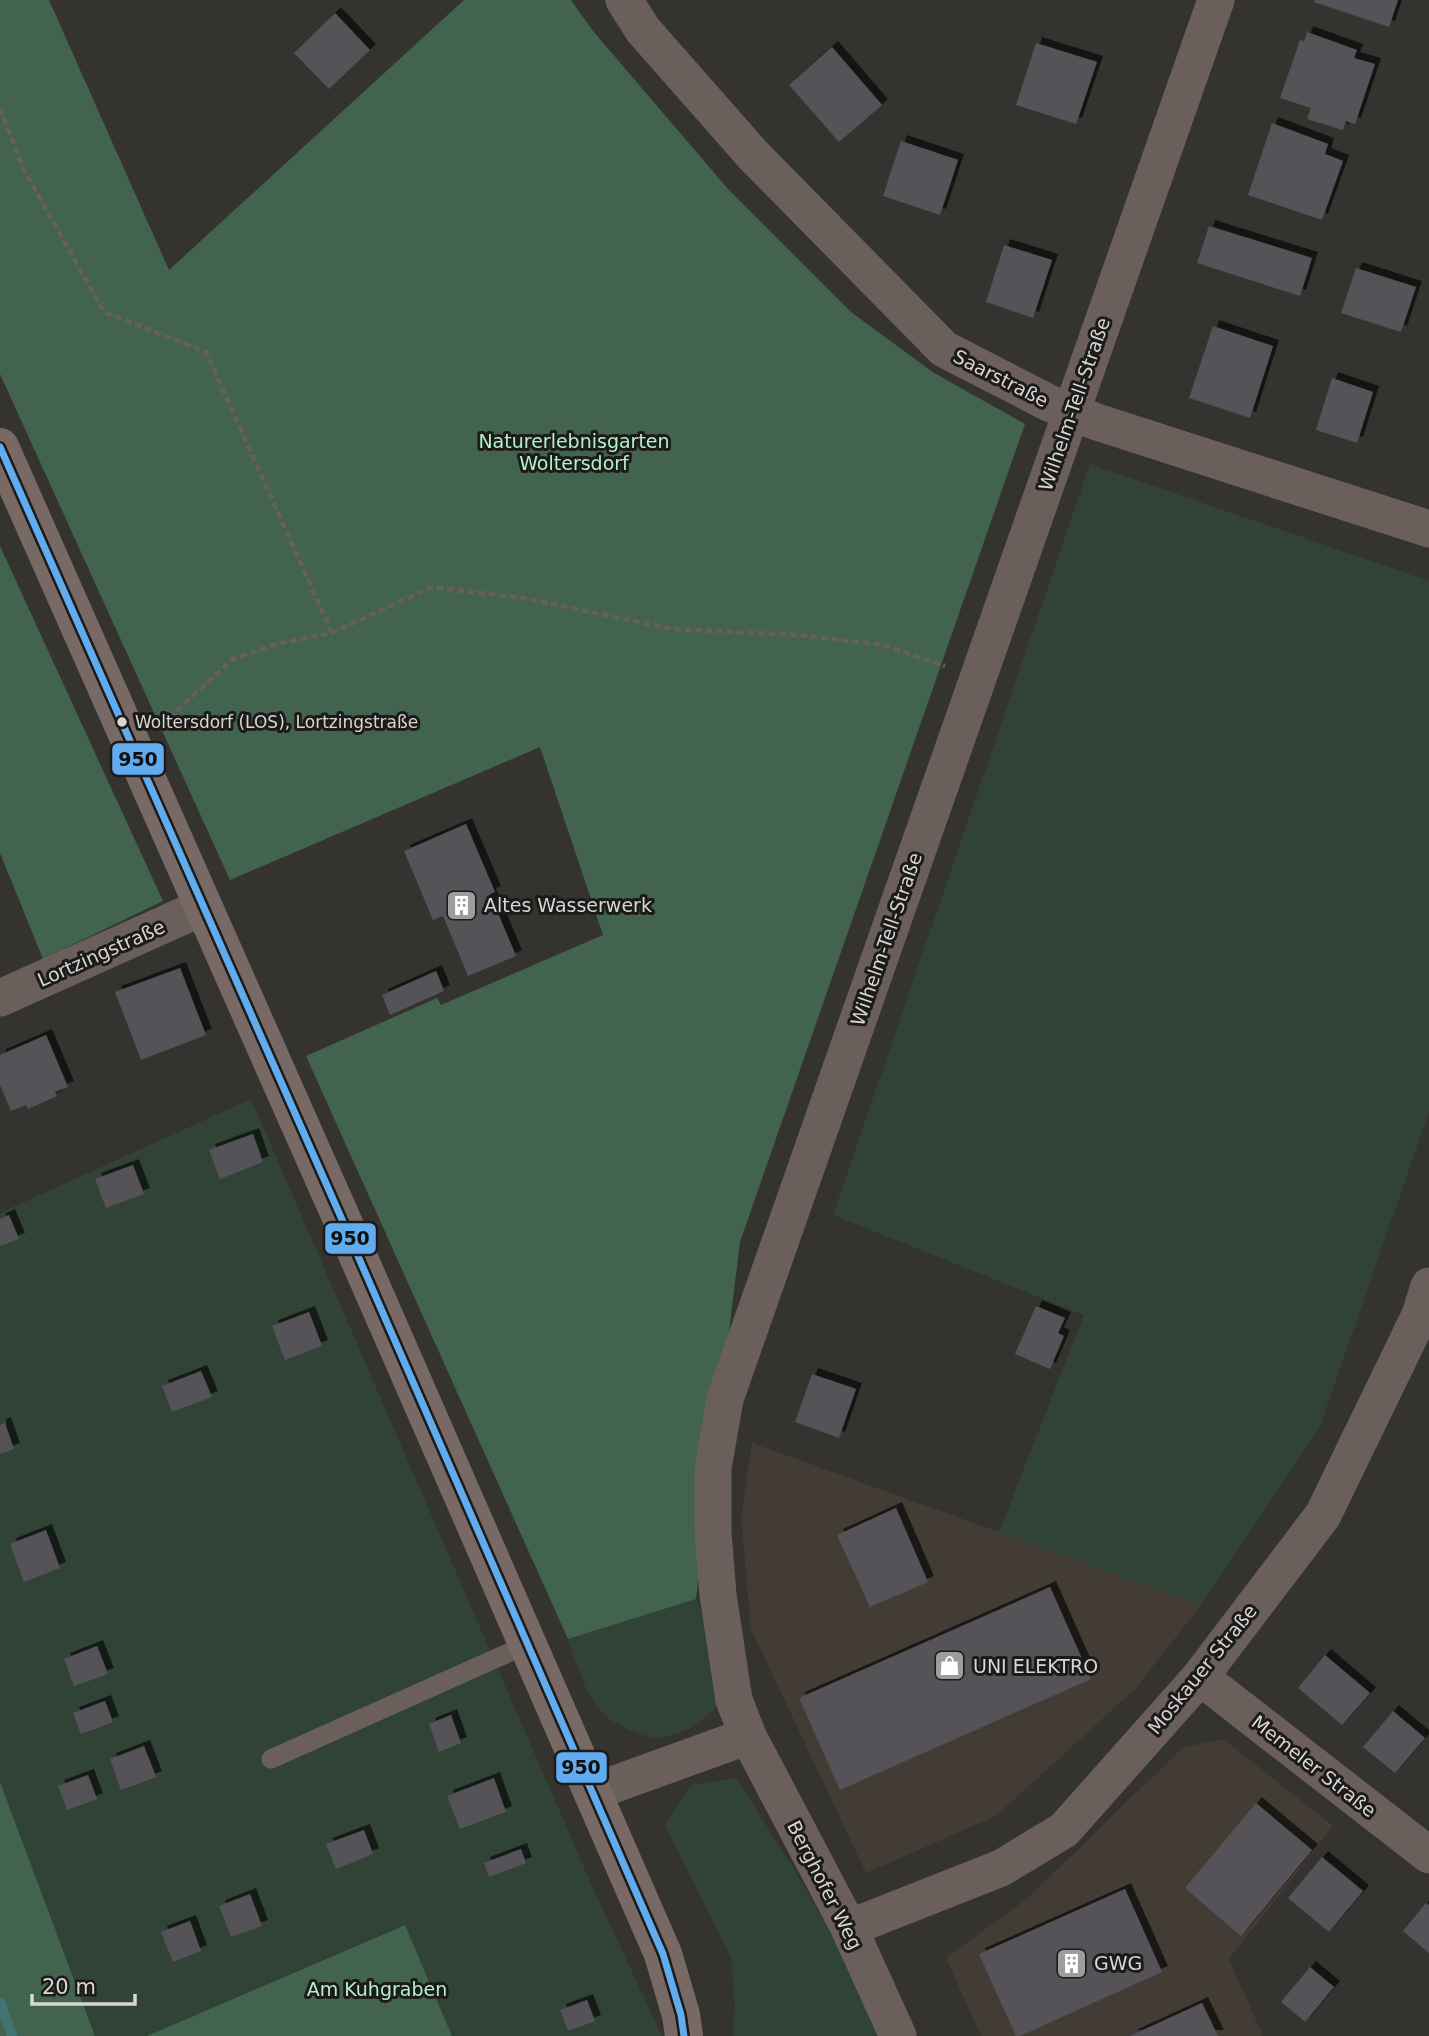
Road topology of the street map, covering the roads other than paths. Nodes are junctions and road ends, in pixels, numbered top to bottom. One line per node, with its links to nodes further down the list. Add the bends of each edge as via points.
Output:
1 (624, 0): 3 (street, Saarstraße, via 643,30 753,155 944,349)
2 (1216, 0): 3 (street, Wilhelm-Tell-Straße)
3 (1072, 412): 5 (street, Saarstraße); 11 (street, Wilhelm-Tell-Straße, via 725,1399 713,1468 713,1531 734,1699)
4 (0, 447): 6 (main road)
5 (1429, 529)
6 (202, 907): 7 (street, Lortzingstraße); 9 (main road)
7 (0, 998)
8 (1426, 1306): 10 (street, Moskauer Straße, via 1323,1515)
9 (528, 1644): 12 (lane); 13 (main road)
10 (1200, 1677): 14 (street, Memeler Straße); 15 (street, Moskauer Straße, via 1064,1830 1001,1868)
11 (748, 1736): 13 (street); 15 (street, Berghofer Weg)
12 (271, 1759)
13 (593, 1792): 16 (main road, via 663,1954)
14 (1429, 1855)
15 (849, 1928): 17 (street, Berghofer Weg)
16 (684, 2036)
17 (898, 2036)

